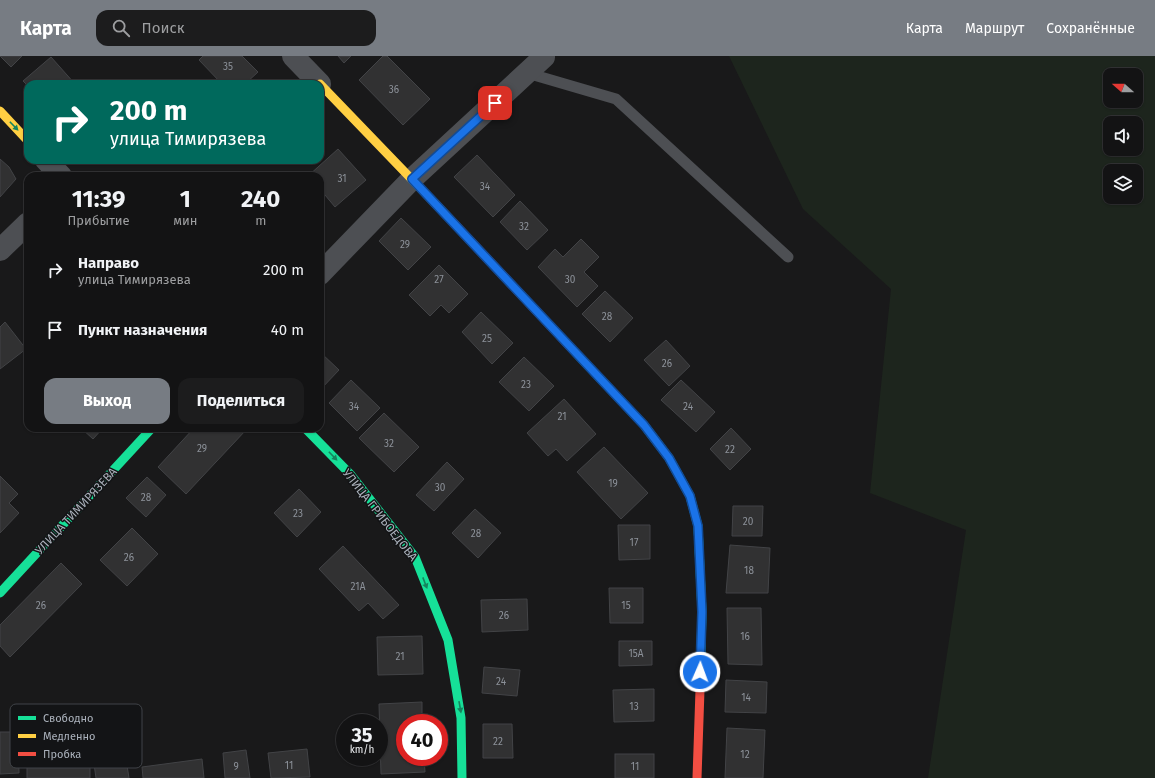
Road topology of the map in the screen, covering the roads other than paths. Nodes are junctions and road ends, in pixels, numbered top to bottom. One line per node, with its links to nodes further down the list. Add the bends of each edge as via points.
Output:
1 (293, 56): 4 (street)
2 (544, 57): 3 (street)
3 (527, 74): 10 (street); 13 (lane, via 616,99)
4 (316, 80)
5 (324, 88): 10 (street)
6 (0, 112): 7 (street, one-way to 7)
7 (24, 137)
8 (50, 164): 9 (street)
9 (57, 172)
10 (412, 179): 14 (street); 19 (street, via 644,425 669,458 690,496 698,526 702,612)
11 (24, 227): 12 (street)
12 (0, 250)
13 (788, 257)
14 (324, 270)
15 (148, 432): 17 (street, УЛИЦА ТИМИРЯЗЕВА)
16 (309, 432): 18 (street, УЛИЦА ГРИБОЕДОВА, one-way to 18, via 351,475 415,557 448,640 462,718)
17 (0, 593)
18 (462, 778)
19 (697, 778)

